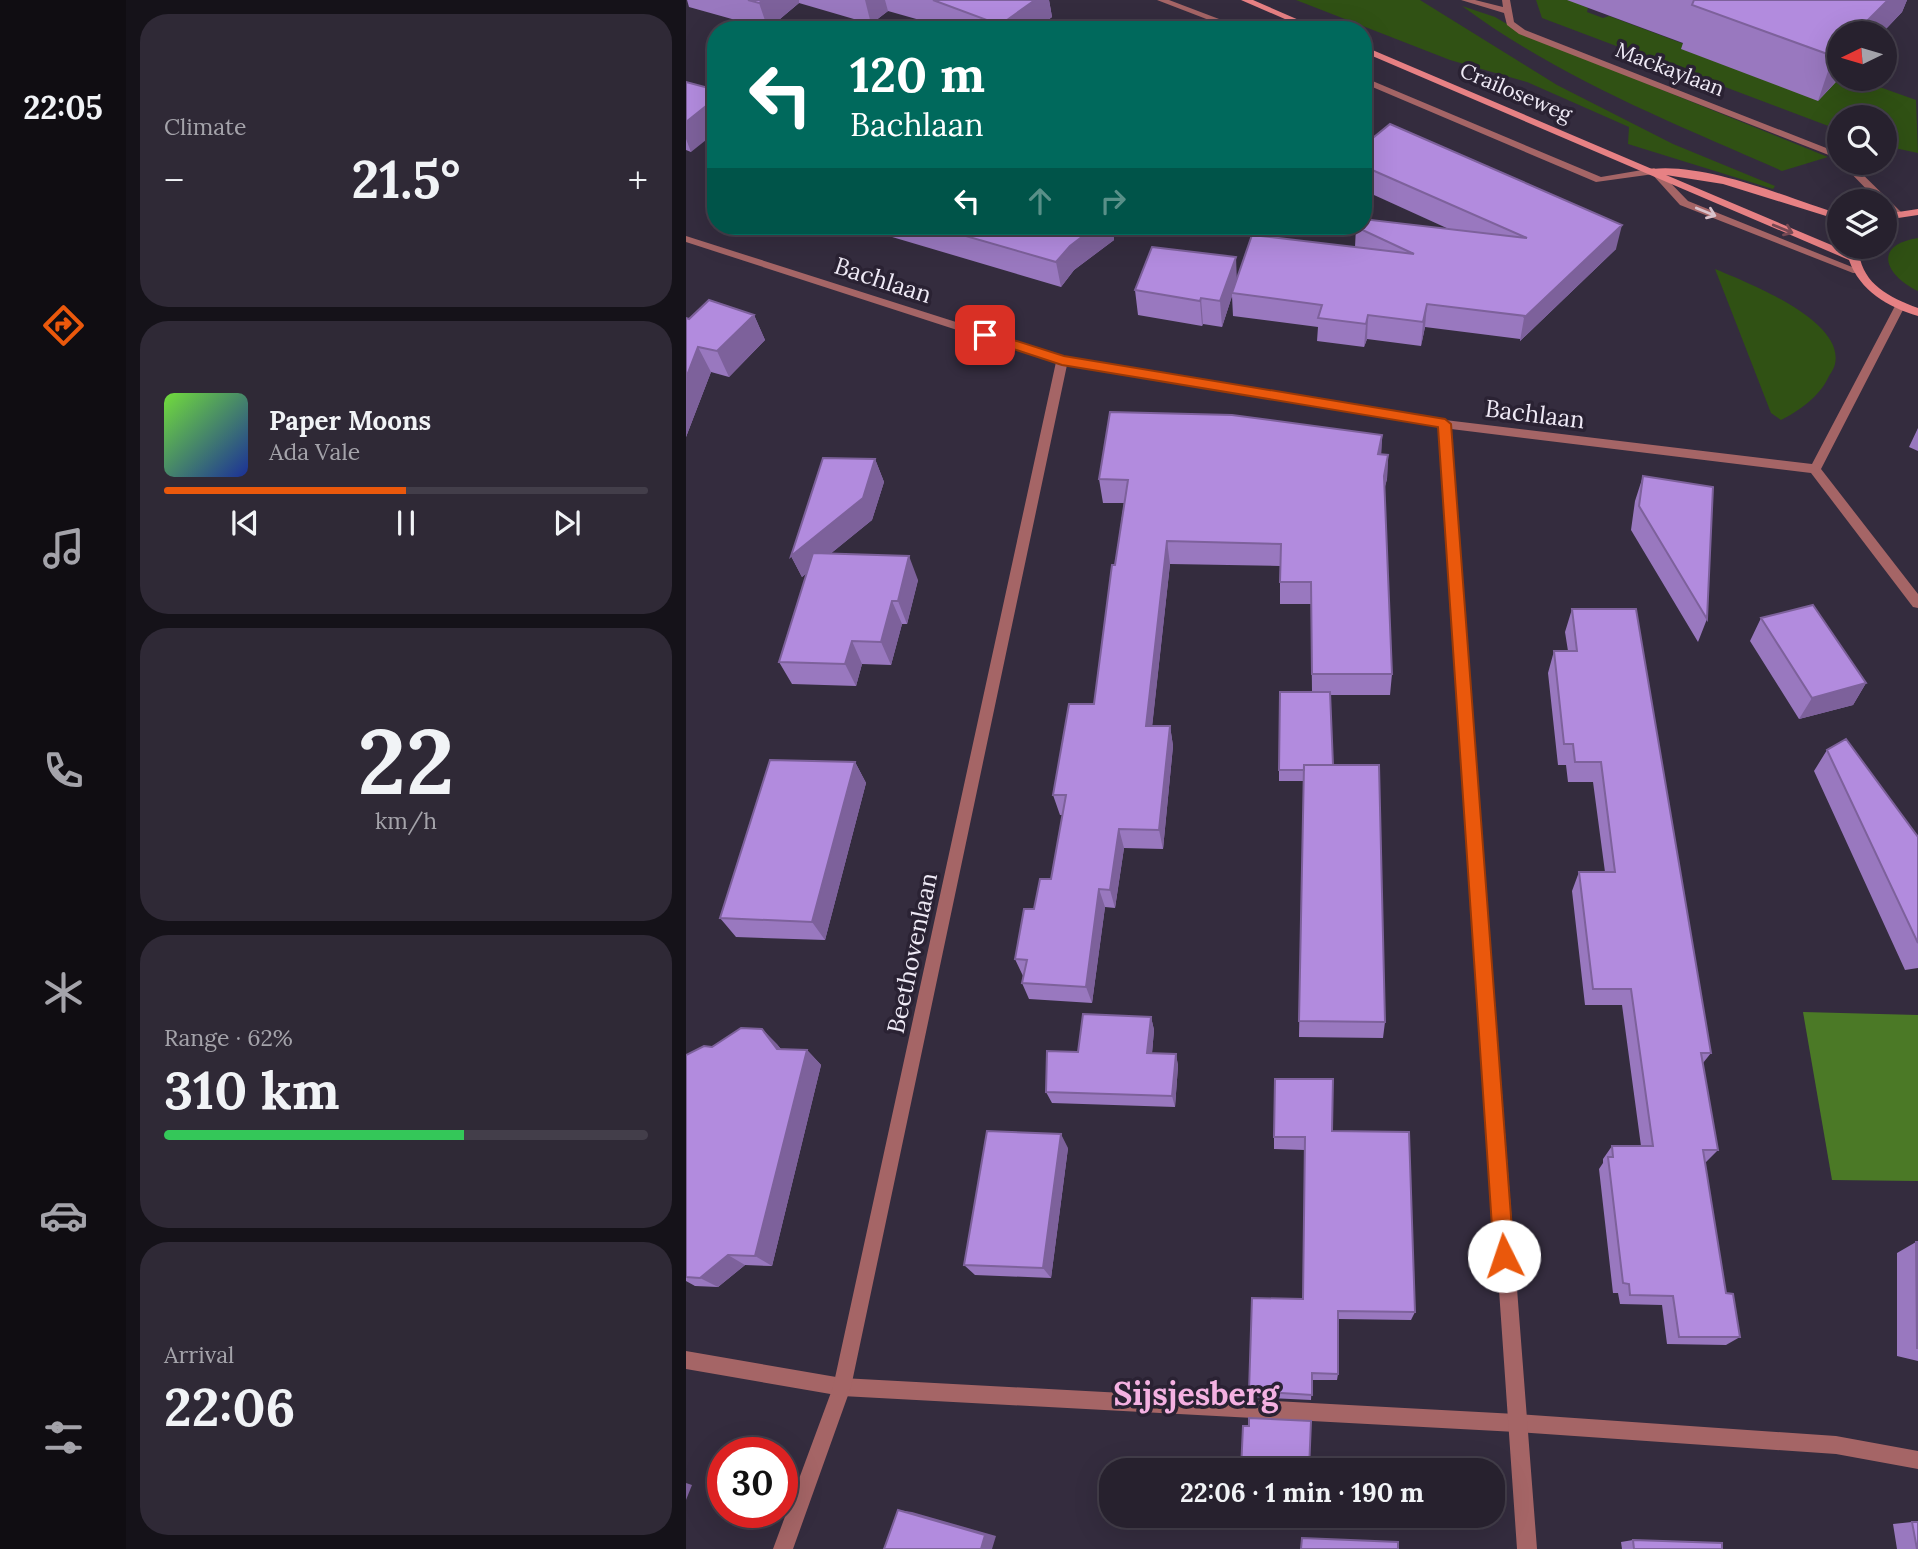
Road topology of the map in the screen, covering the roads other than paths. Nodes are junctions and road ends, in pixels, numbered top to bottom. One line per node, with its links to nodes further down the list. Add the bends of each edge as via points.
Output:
1 (1161, 0): 6 (street)
2 (1245, 0): 7 (main road)
3 (1465, 0): 5 (street)
4 (1506, 0): 5 (street)
5 (1507, 11): 10 (street, Mackaylaan, via 1510,23 1522,32)
6 (1219, 21)
7 (1296, 21)
8 (1372, 53): 11 (main road, Crailoseweg)
9 (1372, 84): 11 (street, Crailoseweg, via 1600,180)
10 (1827, 151)
11 (1654, 171): 14 (main road, Crailoseweg, via 1683,172 1746,187); 18 (main road, Crailoseweg, one-way to 18, via 1676,184); 21 (street, Crailoseweg, one-way to 21, via 1684,203)
12 (1858, 175): 15 (street)
13 (1918, 212): 15 (main road)
14 (1827, 213)
15 (1898, 214)
16 (686, 239): 17 (street, Bachlaan)
17 (699, 243): 19 (street); 24 (street, Bachlaan)
18 (1827, 243)
19 (686, 254)
20 (1854, 259): 21 (main road)
21 (1857, 271): 22 (main road)
22 (1900, 306): 23 (main road); 26 (street)
23 (1918, 312)
24 (1062, 360): 25 (street, Bachlaan); 29 (street, Beethovenlaan)
25 (1445, 424): 26 (street, Bachlaan); 30 (street)
26 (1815, 469): 27 (street)
27 (1918, 603)
28 (686, 1360): 29 (street)
29 (842, 1387): 30 (street); 32 (street, Beethovenlaan)
30 (1516, 1423): 31 (street, via 1836,1445); 33 (street)
31 (1918, 1460)
32 (783, 1549)
33 (1527, 1549)

